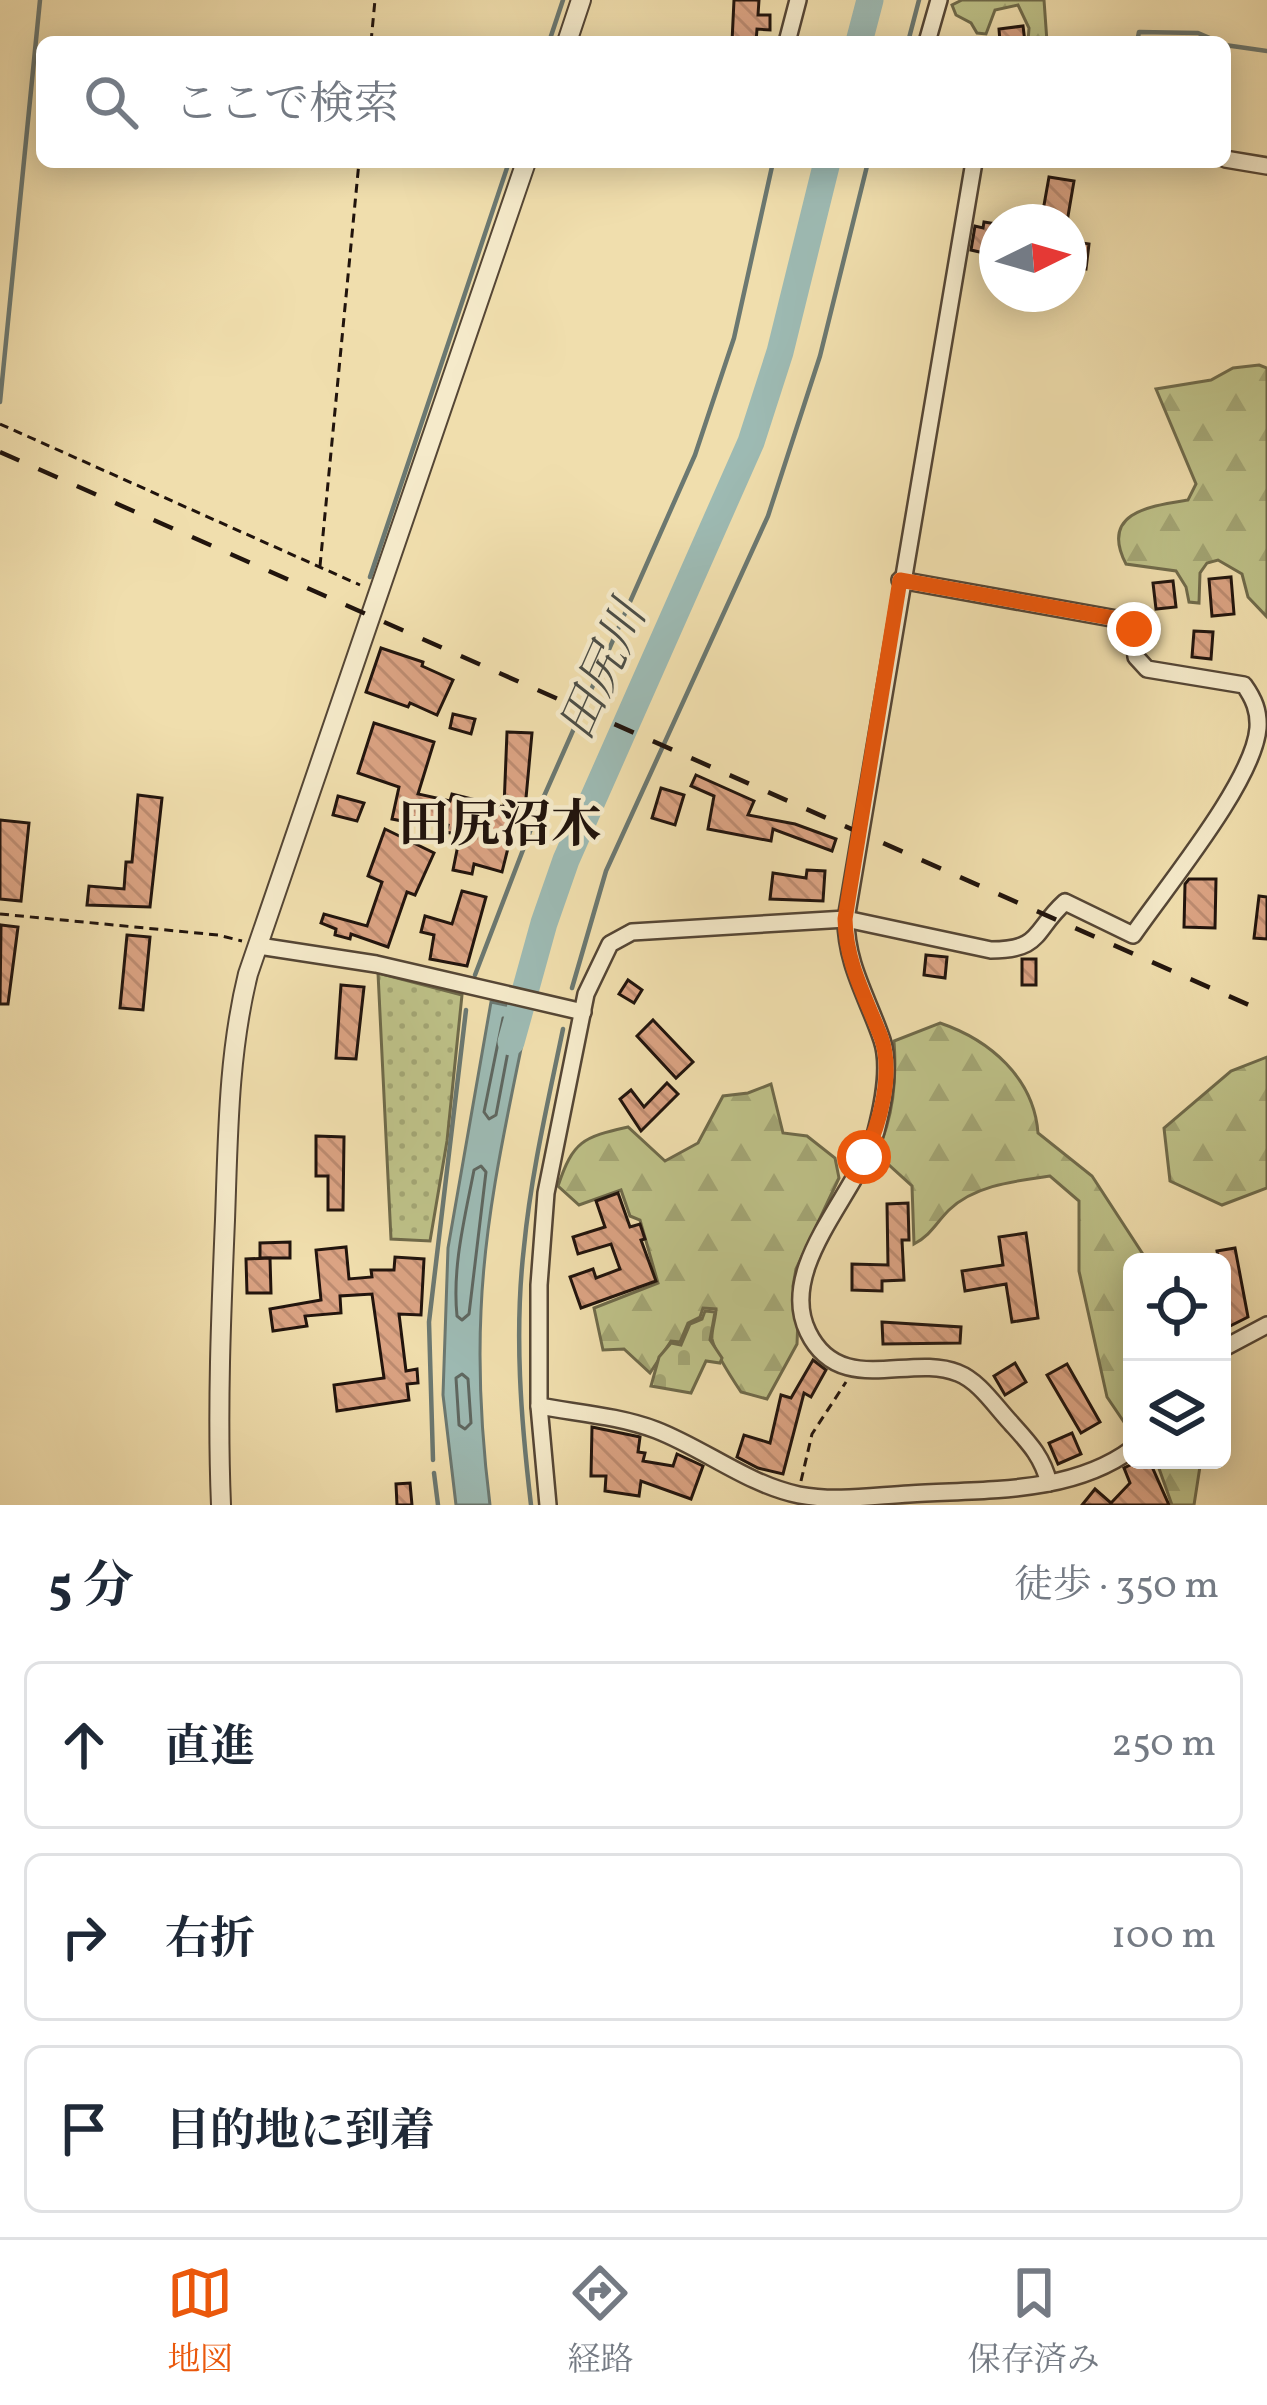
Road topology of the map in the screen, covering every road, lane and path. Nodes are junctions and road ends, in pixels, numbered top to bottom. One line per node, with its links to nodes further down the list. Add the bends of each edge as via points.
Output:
1 (375, 0): 5 (path)
2 (581, 0): 6 (street)
3 (798, 0): 7 (street)
4 (939, 0): 8 (street)
5 (372, 36)
6 (569, 36)
7 (789, 36)
8 (929, 36)
9 (1231, 160): 10 (street)
10 (1267, 166)
11 (358, 168): 15 (path)
12 (524, 168): 17 (street)
13 (973, 168): 16 (street)
14 (0, 424): 15 (path)
15 (320, 567): 17 (path)
16 (900, 580): 19 (street); 19 (street, via 1129,621 1136,657 1147,669 1244,685 1258,730 1246,772 1133,934 1065,902 1037,940 1009,950)
17 (379, 593): 20 (street)
18 (0, 914): 20 (path)
19 (845, 919): 21 (street, via 632,932 610,944); 24 (street, via 846,949 885,1054 883,1094 875,1136 799,1288 809,1334)
20 (259, 946): 21 (street); 29 (street, via 231,1068)
21 (583, 1012): 25 (street, via 546,1193)
22 (1267, 1325): 23 (street)
23 (1231, 1344)
24 (856, 1369): 27 (street, via 941,1369 971,1380 1037,1450); 28 (path, via 812,1434)
25 (538, 1406): 28 (street, via 647,1427); 30 (street)
26 (1123, 1456): 27 (street)
27 (1048, 1483): 28 (street)
28 (799, 1500)
29 (221, 1505)
30 (548, 1505)

